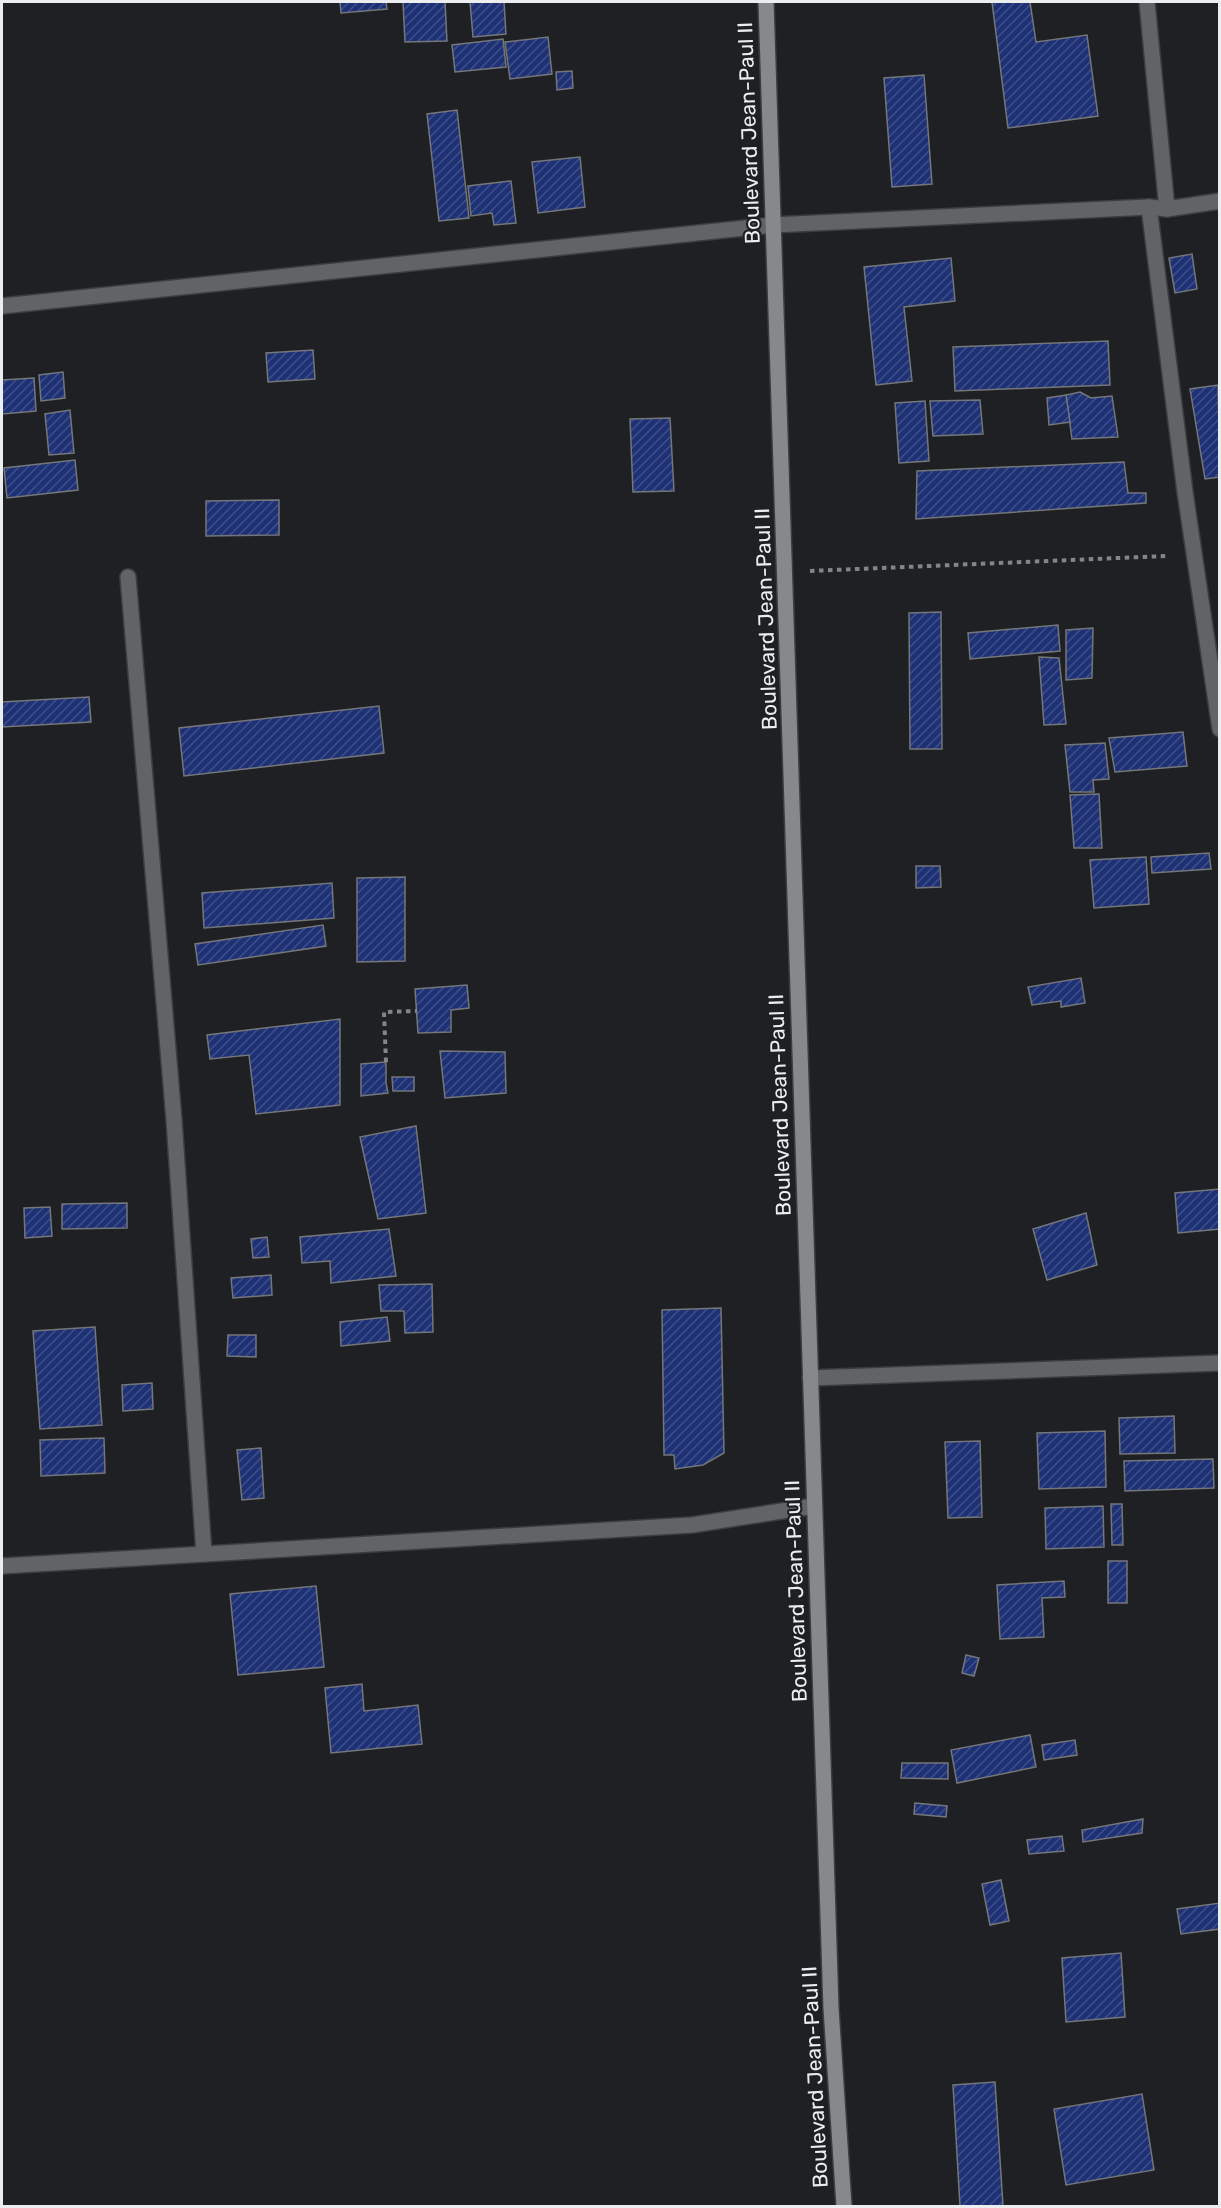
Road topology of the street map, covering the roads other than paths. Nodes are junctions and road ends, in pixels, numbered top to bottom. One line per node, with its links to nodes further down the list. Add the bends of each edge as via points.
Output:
1 (766, 2): 6 (main road, Boulevard Jean-Paul II)
2 (1147, 2): 5 (street)
3 (1220, 201): 5 (street)
4 (1149, 207): 5 (street); 6 (street); 9 (street)
5 (1167, 208)
6 (773, 225): 7 (street); 11 (main road, Boulevard Jean-Paul II)
7 (2, 306)
8 (128, 577): 13 (street, via 174,1120)
9 (1220, 729)
10 (1220, 1363): 11 (street)
11 (810, 1378): 12 (main road, Boulevard Jean-Paul II)
12 (814, 1506): 13 (street, via 692,1525); 15 (main road, Boulevard Jean-Paul II, via 831,2008)
13 (204, 1554): 14 (street)
14 (2, 1566)
15 (844, 2206)

